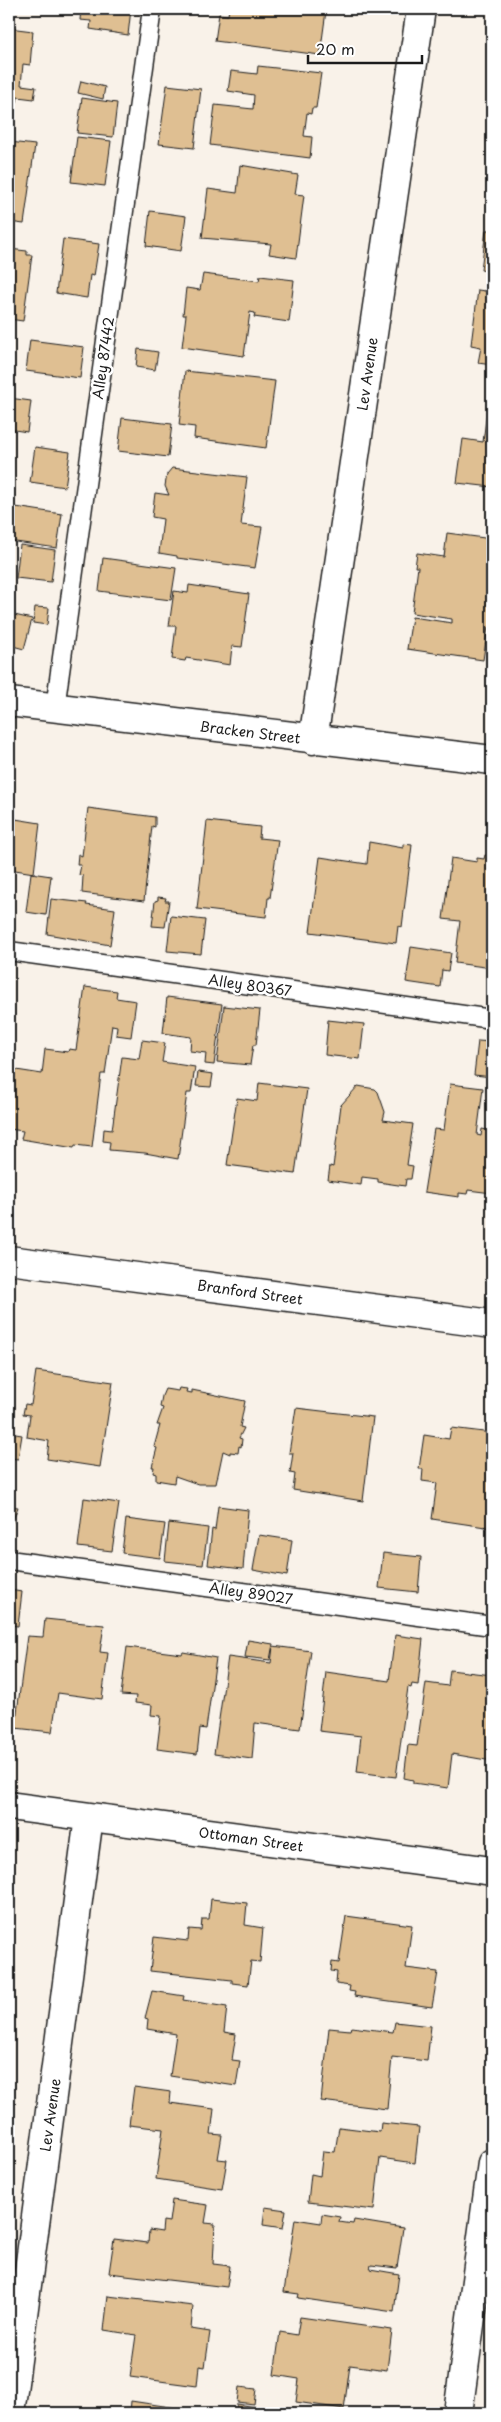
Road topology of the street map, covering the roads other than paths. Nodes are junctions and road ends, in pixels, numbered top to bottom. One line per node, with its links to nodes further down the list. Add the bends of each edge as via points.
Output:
1 (152, 9): 4 (lane, Alley 87442)
2 (421, 9): 5 (street, Lev Avenue)
3 (9, 702): 4 (street, Bracken Street)
4 (55, 708): 5 (street, Bracken Street)
5 (313, 740): 6 (street, Bracken Street)
6 (492, 760)
7 (9, 951): 8 (lane, Alley 80367)
8 (492, 1019)
9 (9, 1260): 10 (street, Branford Street)
10 (492, 1324)
11 (9, 1560): 12 (lane, Alley 89027)
12 (492, 1626)
13 (9, 1806): 14 (street, Ottoman Street)
14 (90, 1817): 15 (street, Ottoman Street); 17 (street, Lev Avenue)
15 (492, 1871)
16 (492, 2163): 19 (street)
17 (16, 2304): 18 (street, Lev Avenue)
18 (10, 2413)
19 (458, 2413)

